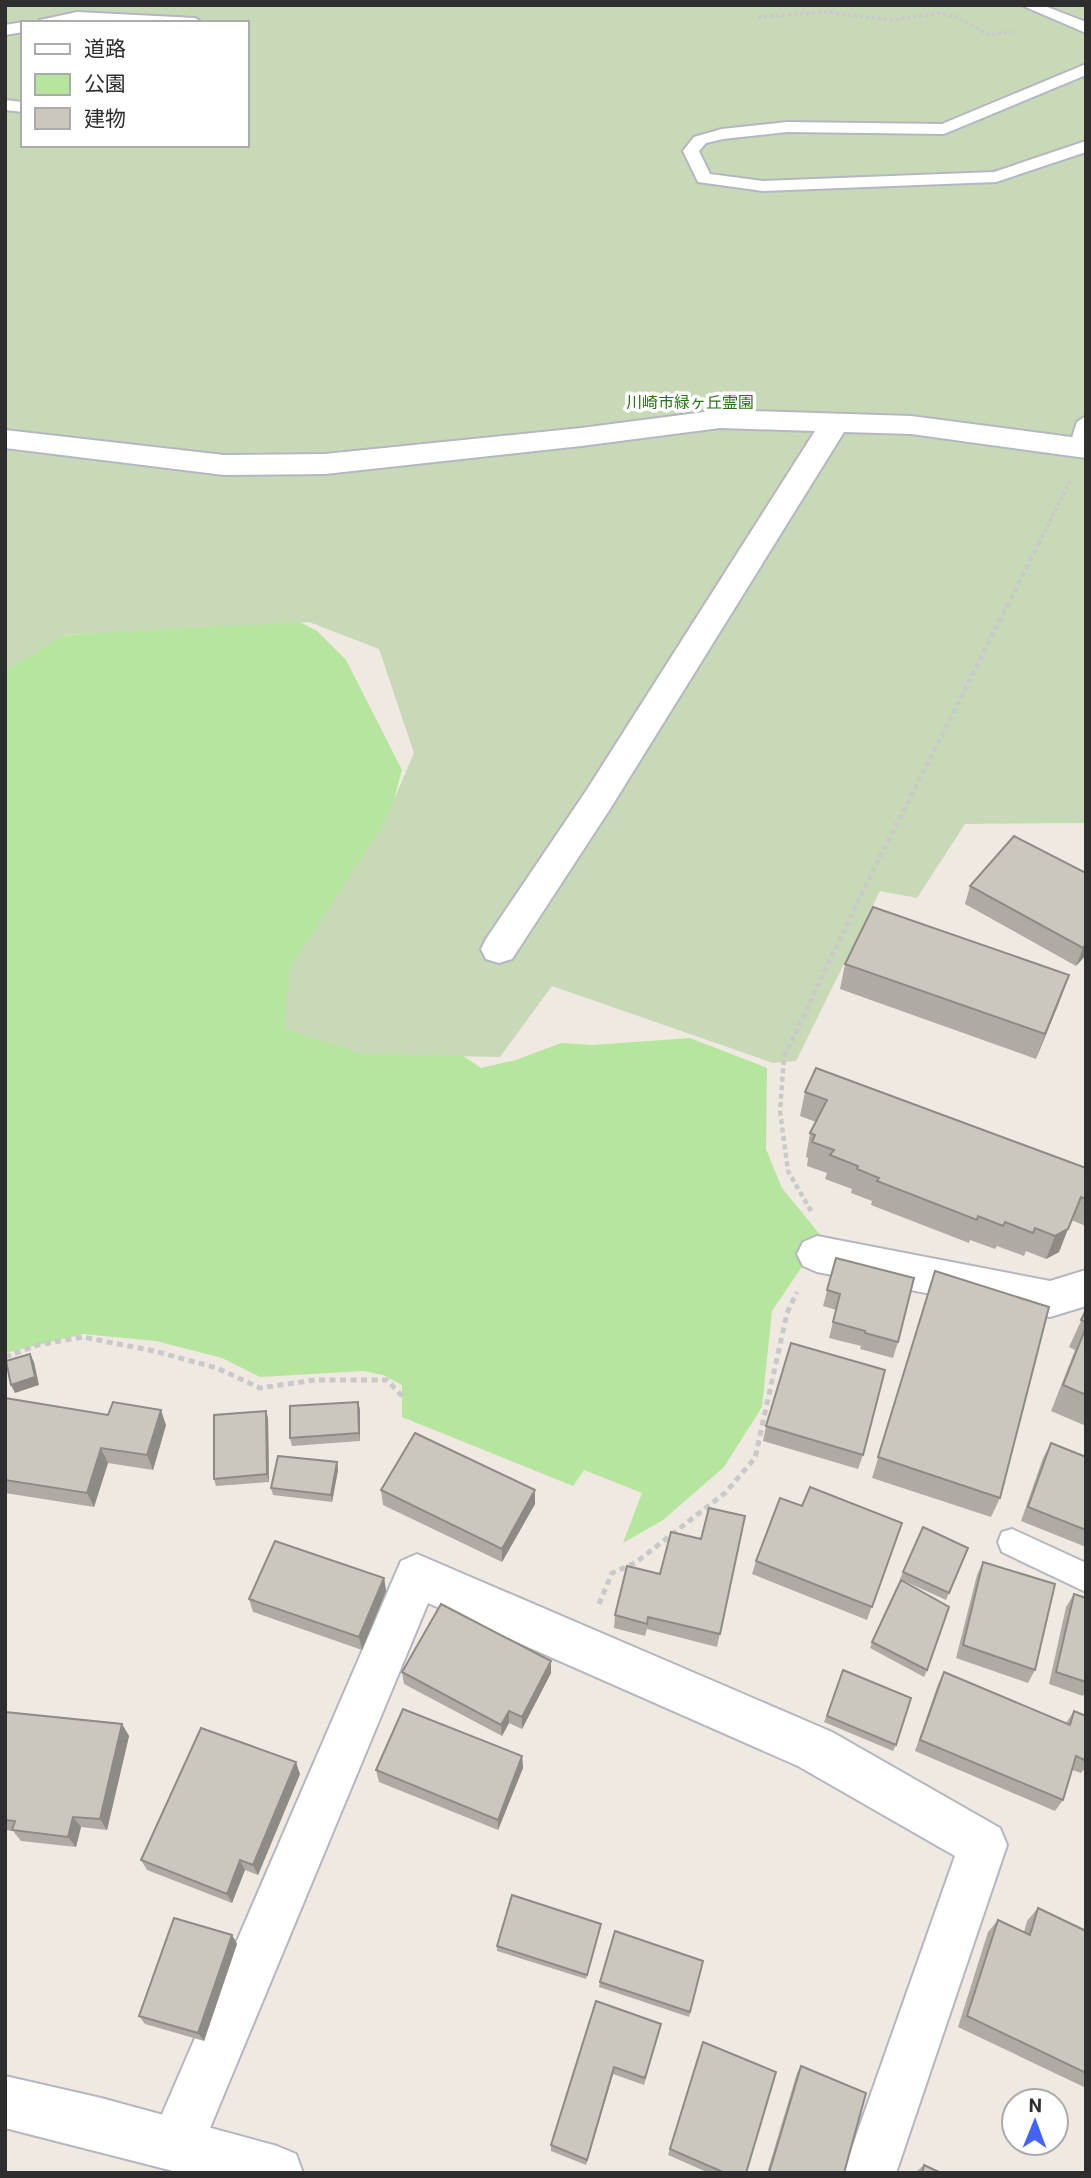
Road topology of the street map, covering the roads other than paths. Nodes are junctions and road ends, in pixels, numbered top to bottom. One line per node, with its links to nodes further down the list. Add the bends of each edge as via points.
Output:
1 (1028, 5): 4 (lane)
2 (56, 21): 3 (lane, via 77,17)
3 (156, 21)
4 (1083, 23)
5 (1086, 69): 6 (lane, via 944,129 787,127 722,134 699,140 691,151 704,178 763,186 996,177)
6 (1086, 146)
7 (835, 423): 8 (street, via 720,419 313,464 224,466); 9 (street); 10 (street)
8 (5, 439)
9 (1083, 439)
10 (499, 949)
11 (824, 1256): 12 (street, via 1050,1299)
12 (1086, 1288)
13 (1012, 1542): 14 (lane)
14 (1086, 1578)
15 (5, 2102): 16 (street)
16 (176, 2145): 17 (street); 18 (street, via 417,1576 815,1749 983,1844)
17 (277, 2173)
18 (869, 2173)

